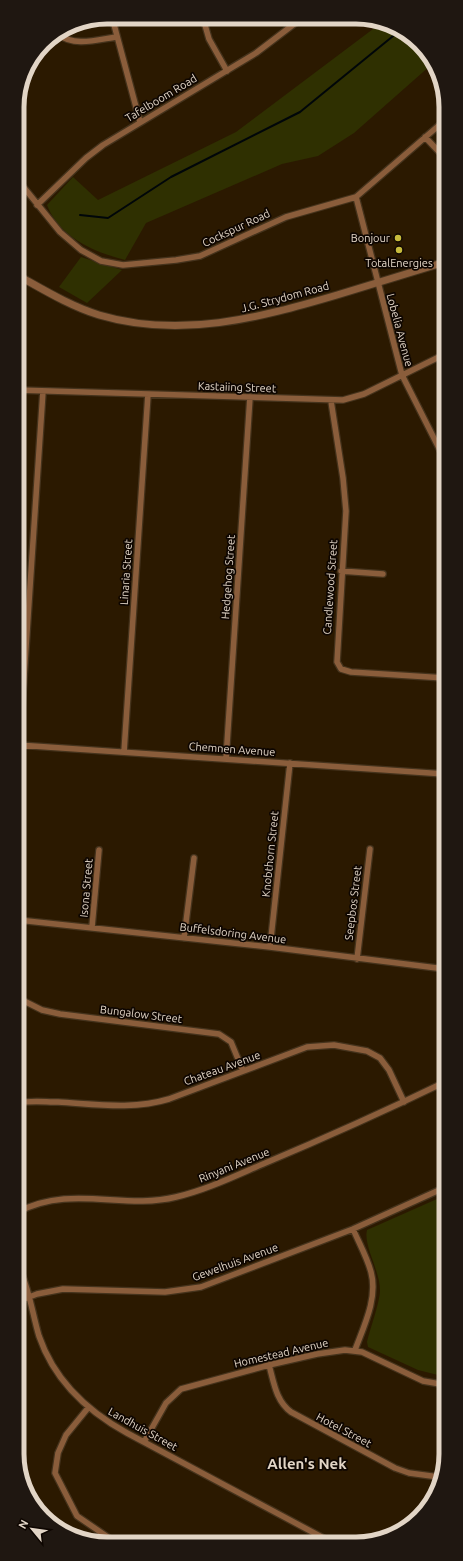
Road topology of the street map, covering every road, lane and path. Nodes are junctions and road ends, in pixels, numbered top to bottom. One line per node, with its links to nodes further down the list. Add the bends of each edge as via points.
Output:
1 (113, 24): 5 (street)
2 (205, 24): 6 (street, via 209,39)
3 (294, 24): 6 (street, Tafelboom Road, via 265,47)
4 (63, 37): 5 (street, via 76,42)
5 (116, 37): 7 (street)
6 (227, 71): 7 (street, Tafelboom Road)
7 (140, 122): 13 (street, Tafelboom Road, via 86,158)
8 (439, 125): 9 (street, Cockspur Road)
9 (425, 137): 10 (street); 12 (street, Cockspur Road)
10 (439, 152)
11 (24, 188): 13 (street, Cockspur Road)
12 (356, 197): 13 (street, Cockspur Road, via 275,221 200,256 123,266 101,261 81,250 60,232); 16 (street, Lobelia Avenue)
13 (37, 205)
14 (439, 264): 16 (street, J.G. Strydom Road)
15 (24, 279): 16 (street, J.G. Strydom Road, via 67,302 100,315 187,326 262,317)
16 (378, 282): 18 (street, Lobelia Avenue)
17 (439, 357): 18 (street, Kastaiing Street)
18 (402, 375): 23 (street, Kastaiing Street, via 356,398); 24 (street, Lobelia Avenue)
19 (24, 390): 20 (street, Kastaiing Street)
20 (43, 390): 21 (street, Kastaiing Street); 27 (street)
21 (148, 394): 22 (street, Kastaiing Street); 30 (street, Linaria Street)
22 (250, 397): 23 (street, Kastaiing Street); 31 (street, Hedgehog Street)
23 (331, 401): 25 (street, Candlewood Street, via 346,511)
24 (439, 448)
25 (341, 571): 26 (street); 28 (street, Candlewood Street, via 336,658 341,669 350,672)
26 (383, 574)
27 (24, 671)
28 (439, 678)
29 (24, 745): 30 (street, Chemnen Avenue)
30 (124, 752): 31 (street, Chemnen Avenue)
31 (226, 759): 32 (street, Chemnen Avenue)
32 (290, 763): 33 (street, Chemnen Avenue); 40 (street, Knobthorn Street)
33 (439, 774)
34 (370, 849): 41 (street, Seepbos Street)
35 (99, 850): 38 (street, Isona Street)
36 (194, 858): 39 (street)
37 (24, 921): 38 (street, Buffelsdoring Avenue)
38 (92, 927): 39 (street, Buffelsdoring Avenue)
39 (184, 938): 40 (street, Buffelsdoring Avenue)
40 (270, 947): 41 (street, Buffelsdoring Avenue)
41 (356, 960): 42 (street, Buffelsdoring Avenue)
42 (439, 968)
43 (24, 1001): 44 (street, Bungalow Street, via 42,1010 60,1014 219,1034 231,1042)
44 (243, 1071): 46 (street, Chateau Avenue, via 169,1099 148,1104); 47 (street, Chateau Avenue, via 307,1047 334,1045 356,1048 374,1054 384,1063)
45 (439, 1085): 47 (street, Rinyani Avenue)
46 (24, 1102)
47 (404, 1102): 49 (street, Rinyani Avenue, via 188,1194 156,1200 64,1198 42,1202)
48 (439, 1190): 50 (street, Gewelhuis Avenue)
49 (24, 1210)
50 (352, 1228): 52 (street, Gewelhuis Avenue, via 201,1287 165,1292 68,1289); 54 (street, via 371,1272 373,1290 370,1308)
51 (24, 1281): 52 (street, Landhuis Street)
52 (30, 1297): 53 (street, Gewelhuis Avenue); 57 (street, Landhuis Street, via 39,1336 55,1368 68,1387)
53 (24, 1299)
54 (355, 1350): 55 (street, Homestead Avenue, via 322,1353); 56 (street, Homestead Avenue, via 418,1379)
55 (269, 1365): 58 (street, Homestead Avenue, via 181,1389 166,1403); 59 (street, Hotel Street, via 283,1407 395,1468 409,1474)
56 (439, 1384)
57 (88, 1408): 58 (street, Landhuis Street); 60 (street, via 66,1435 58,1453 55,1473 78,1516)
58 (144, 1442): 61 (street, Landhuis Street)
59 (436, 1476)
60 (108, 1537)
61 (322, 1537)

